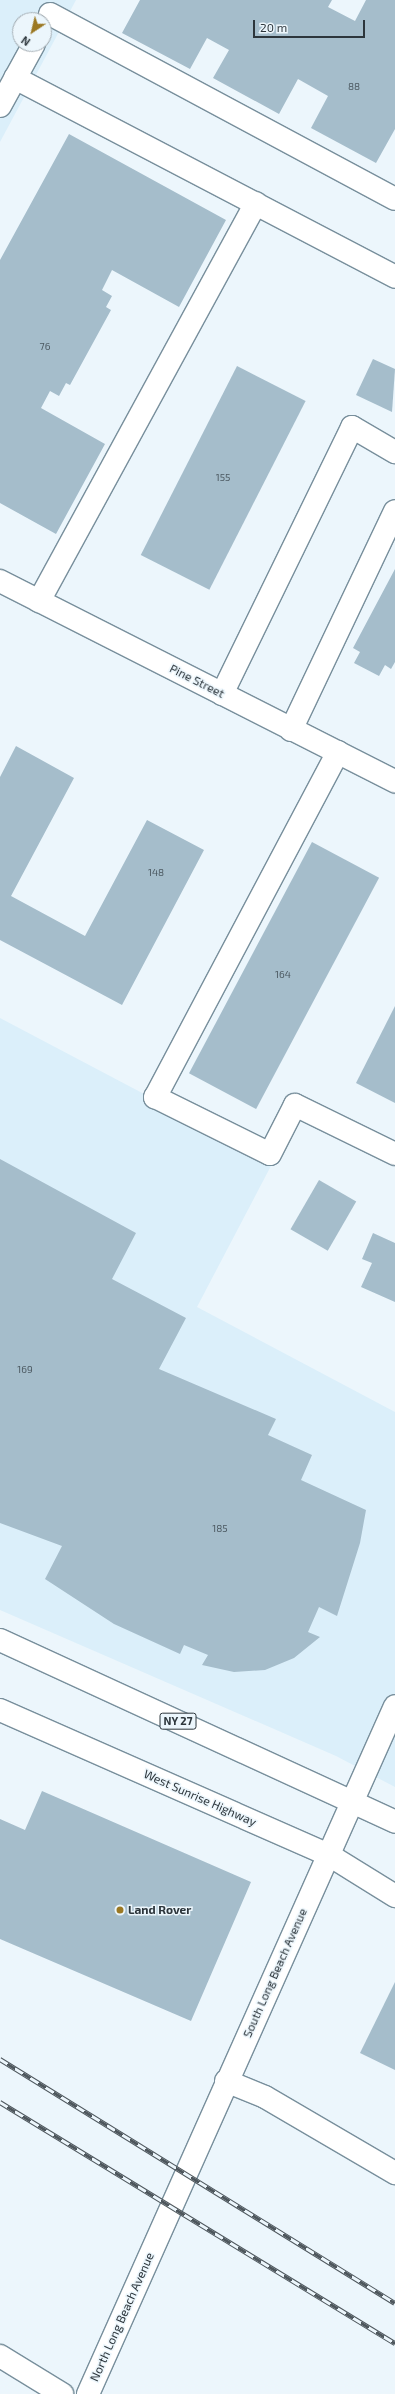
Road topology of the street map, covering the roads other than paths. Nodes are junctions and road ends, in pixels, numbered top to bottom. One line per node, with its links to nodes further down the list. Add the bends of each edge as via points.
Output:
1 (52, 14): 5 (main road)
2 (30, 52): 3 (main road)
3 (15, 78): 4 (main road); 6 (main road)
4 (0, 106)
5 (395, 199)
6 (256, 202): 7 (main road); 11 (main road)
7 (395, 277)
8 (395, 452): 12 (main road, via 352,427)
9 (395, 512): 13 (main road)
10 (0, 581): 11 (main road, Pine Street)
11 (39, 601): 12 (main road, Pine Street)
12 (222, 694): 13 (main road, Pine Street)
13 (291, 730): 14 (main road, Pine Street)
14 (338, 752): 15 (main road, Pine Street); 16 (main road, via 155,1097 270,1154 295,1105)
15 (395, 781)
16 (395, 1154)
17 (0, 1640): 20 (main road, NY 27)
18 (395, 1706): 20 (main road, South Long Beach Avenue)
19 (0, 1710): 22 (main road, West Sunrise Highway)
20 (355, 1801): 21 (main road, NY 27); 22 (main road, South Long Beach Avenue)
21 (395, 1822)
22 (329, 1855): 23 (main road, West Sunrise Highway); 24 (main road, South Long Beach Avenue)
23 (395, 1896)
24 (226, 2081): 25 (main road, via 265,2097); 26 (main road, South Long Beach Avenue)
25 (395, 2173)
26 (156, 2241): 29 (main road, North Long Beach Avenue)
27 (0, 2356): 28 (main road)
28 (62, 2394)
29 (88, 2394)

